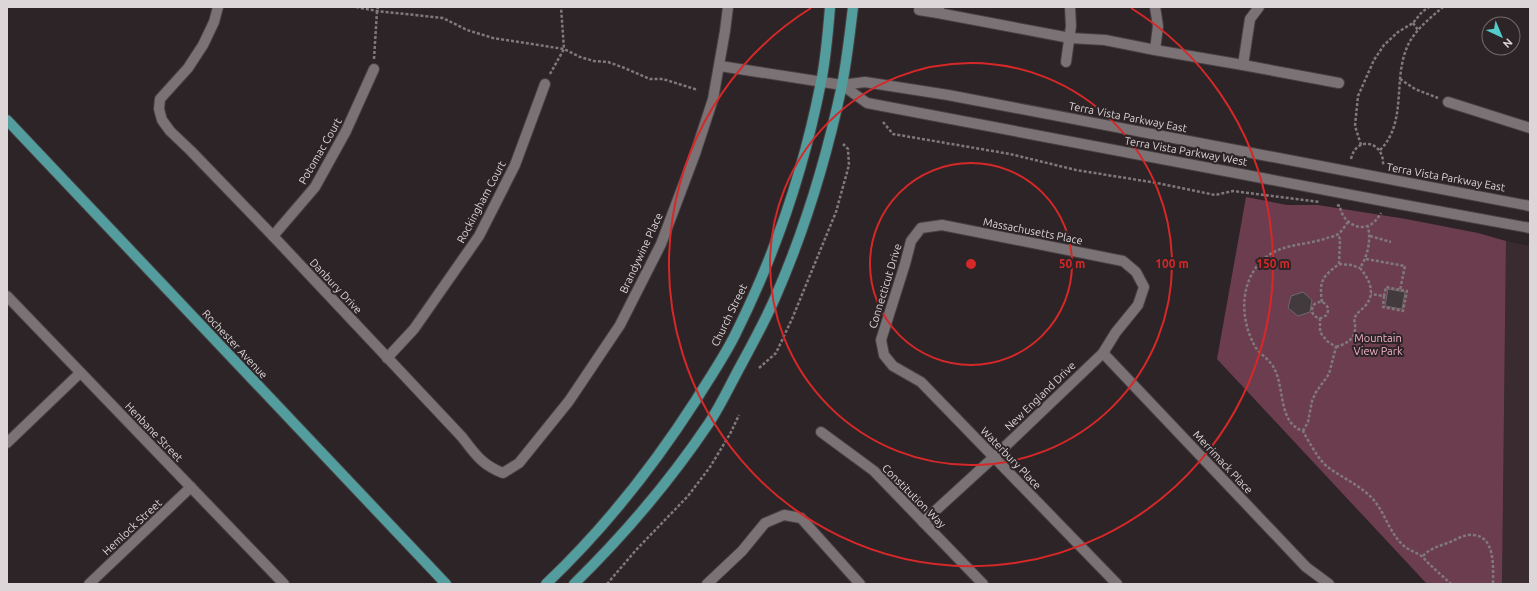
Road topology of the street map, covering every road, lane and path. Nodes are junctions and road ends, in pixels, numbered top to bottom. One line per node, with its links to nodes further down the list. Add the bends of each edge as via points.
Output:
1 (218, 7): 49 (street, Danbury Drive, via 203,45 188,68 160,99 159,109 162,120 170,131)
2 (356, 7): 15 (path)
3 (378, 7): 15 (path)
4 (561, 7): 19 (path)
5 (728, 7): 23 (street, Brandywine Place)
6 (830, 7): 26 (main road, Church Street)
7 (853, 7): 29 (main road)
8 (1070, 7): 18 (street)
9 (1155, 7): 20 (street, via 1158,26)
10 (1259, 7): 22 (street, via 1250,19)
11 (1429, 7): 16 (path)
12 (1443, 7): 17 (path)
13 (919, 10): 14 (street)
14 (938, 10): 18 (street)
15 (377, 11): 19 (path, via 443,18 467,30 493,38); 24 (path)
16 (1413, 23): 17 (path); 36 (path, via 1384,45 1364,80 1358,96 1355,126)
17 (1418, 30): 25 (path, via 1408,44)
18 (1070, 38): 20 (street, via 1105,40); 21 (street)
19 (564, 49): 28 (path); 30 (path, via 580,57 608,62 650,79 663,79)
20 (1155, 50): 22 (street)
21 (1066, 62)
22 (1243, 65): 27 (street)
23 (720, 66): 26 (street, Terra Vista Parkway East); 73 (street, Brandywine Place, via 713,99 695,154 661,244 620,324 569,401 537,442 519,463)
24 (374, 69): 49 (street, Potomac Court, via 346,131 315,187)
25 (1400, 79): 31 (path, via 1416,89); 37 (path, via 1399,108 1395,124 1391,137)
26 (821, 82): 29 (street, Terra Vista Parkway East); 80 (main road, Church Street, via 807,145 791,196 774,245 734,336 667,445 613,514)
27 (1339, 83)
28 (545, 84): 65 (street, Rockingham Court, via 515,165 479,236 414,329)
29 (842, 85): 42 (street, Terra Vista Parkway East, via 864,82 948,95); 47 (street, Terra Vista Parkway West, via 867,103); 81 (main road, via 810,204 775,298 747,353 710,421 688,452 653,498)
30 (698, 90)
31 (1448, 102): 34 (street)
32 (7, 120): 79 (main road, Rochester Avenue)
33 (883, 122): 40 (path, via 893,134 1010,154 1076,170 1215,195 1233,191)
34 (1530, 128)
35 (843, 144): 66 (path, via 848,149 849,165 836,212 776,353)
36 (1361, 145): 37 (path, via 1372,145); 38 (path, via 1352,152)
37 (1380, 150): 39 (path, via 1383,155)
38 (1351, 159)
39 (1383, 166)
40 (1324, 203)
41 (1332, 204): 44 (path, via 1340,206 1343,218)
42 (1530, 206)
43 (1381, 213): 45 (path)
44 (1348, 222): 45 (path, via 1361,227); 48 (path)
45 (1368, 226): 50 (path)
46 (921, 228): 55 (street, Massachusetts Place, via 942,225 1123,261); 64 (street, Connecticut Drive, via 911,241 881,340)
47 (1530, 228)
48 (1338, 235): 53 (path); 69 (path, via 1312,243 1282,247 1268,256 1257,266 1244,296 1244,319 1250,335 1257,349 1274,367 1284,412 1297,429)
49 (274, 236): 65 (street, Danbury Drive)
50 (1370, 236): 51 (path); 52 (path)
51 (1391, 242)
52 (1366, 259): 54 (path); 56 (path, via 1405,266)
53 (1338, 264): 54 (path, via 1351,264); 60 (path, via 1328,272 1321,283)
54 (1360, 268): 57 (path, via 1371,284)
55 (1136, 272): 63 (street, New England Drive, via 1144,287 1138,305)
56 (1400, 290): 59 (path, via 1386,287); 59 (path, via 1407,291 1403,311 1383,307)
57 (1371, 294): 59 (path); 62 (path, via 1367,304 1356,314 1353,338)
58 (7, 296): 67 (street, Henbane Street)
59 (1384, 296)
60 (1322, 302): 61 (path, via 1328,307 1328,312); 61 (path, via 1315,304 1312,309 1315,316)
61 (1320, 318): 62 (path, via 1320,332)
62 (1336, 347): 69 (path, via 1329,374 1312,400 1308,422)
63 (1102, 353): 72 (street, New England Drive); 87 (street, Merrimack Place, via 1306,567)
64 (884, 355): 72 (street, Waterbury Place, via 893,366 921,382)
65 (387, 358): 73 (street, Danbury Drive, via 462,437 480,460)
66 (759, 368)
67 (80, 373): 71 (street); 74 (street, Henbane Street)
68 (739, 415): 82 (path, via 710,467 688,496)
69 (1303, 431): 76 (path, via 1325,464 1362,488 1381,510 1399,541 1412,552)
70 (821, 432): 75 (street, Constitution Way, via 874,472)
71 (7, 443)
72 (994, 457): 75 (street, New England Drive); 86 (street, Waterbury Place)
73 (503, 473)
74 (191, 487): 77 (street, Hemlock Street); 78 (street, Henbane Street)
75 (923, 522): 85 (street, Constitution Way)
76 (1423, 556): 88 (path); 89 (path, via 1428,550 1465,536 1475,535 1490,547)
77 (88, 584)
78 (284, 584)
79 (446, 584)
80 (546, 584)
81 (574, 584)
82 (607, 584)
83 (707, 584): 84 (street, via 742,551 765,523 784,515 801,518)
84 (860, 584)
85 (983, 584)
86 (1117, 584)
87 (1329, 584)
88 (1451, 584)
89 (1493, 584)

